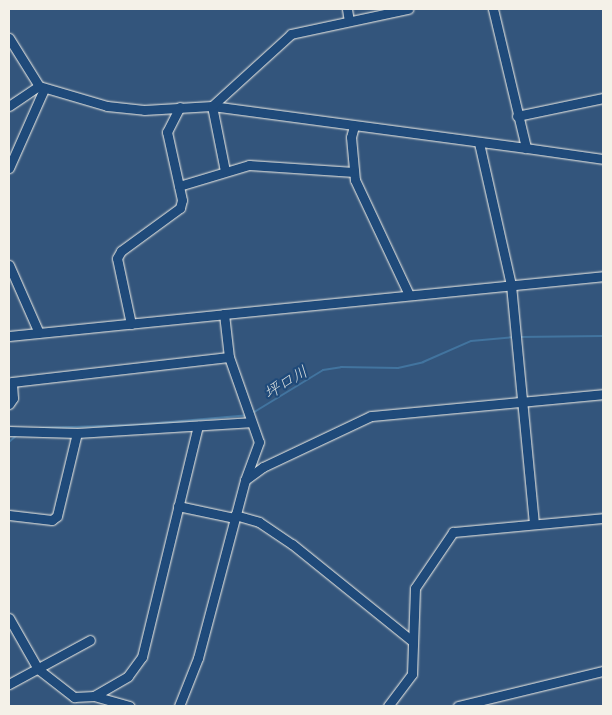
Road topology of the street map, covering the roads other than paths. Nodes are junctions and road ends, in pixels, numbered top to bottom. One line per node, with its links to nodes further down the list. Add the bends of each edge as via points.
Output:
1 (347, 9): 4 (street)
2 (408, 9): 4 (street)
3 (493, 9): 11 (street)
4 (349, 21): 9 (street, via 291,34)
5 (9, 38): 6 (street)
6 (42, 87): 8 (street); 10 (street, via 107,106 144,110); 16 (street)
7 (603, 98): 11 (street)
8 (9, 106)
9 (212, 106): 10 (street); 12 (street); 17 (street)
10 (180, 107): 19 (street, via 167,132)
11 (517, 116): 14 (street)
12 (354, 126): 13 (street); 18 (street, via 351,137)
13 (479, 143): 14 (street); 22 (street)
14 (526, 148): 15 (street)
15 (603, 159)
16 (9, 168)
17 (225, 172): 18 (street, via 249,165); 19 (street)
18 (354, 172): 23 (street)
19 (179, 186): 25 (street, via 180,208 121,251 117,258)
20 (9, 265): 26 (street)
21 (603, 276): 22 (street)
22 (511, 285): 23 (street); 30 (street)
23 (409, 295): 24 (street)
24 (224, 314): 25 (street); 28 (street)
25 (131, 324): 26 (street)
26 (39, 333): 27 (street)
27 (9, 336)
28 (229, 357): 31 (street, via 12,382 13,398); 32 (street)
29 (603, 394): 30 (street)
30 (522, 403): 36 (street, via 371,416 263,467); 41 (street)
31 (9, 404)
32 (249, 417): 33 (street); 36 (street, via 259,442)
33 (198, 426): 35 (street); 37 (street)
34 (17, 432): 35 (street)
35 (77, 433): 38 (street, via 57,516 52,520)
36 (245, 480): 39 (street)
37 (178, 506): 39 (street); 48 (street, via 142,657 128,676)
38 (9, 515)
39 (234, 516): 44 (street, via 259,522 292,544); 51 (street, via 198,658)
40 (603, 518): 41 (street)
41 (534, 523): 44 (street, via 453,532 414,588)
42 (9, 618): 45 (street)
43 (90, 640): 45 (street)
44 (412, 641): 52 (street, via 412,674)
45 (38, 668): 47 (street); 49 (street)
46 (603, 672): 53 (street)
47 (9, 684)
48 (94, 696): 49 (street); 50 (street)
49 (77, 702)
50 (130, 706)
51 (179, 706)
52 (388, 706)
53 (458, 706)

